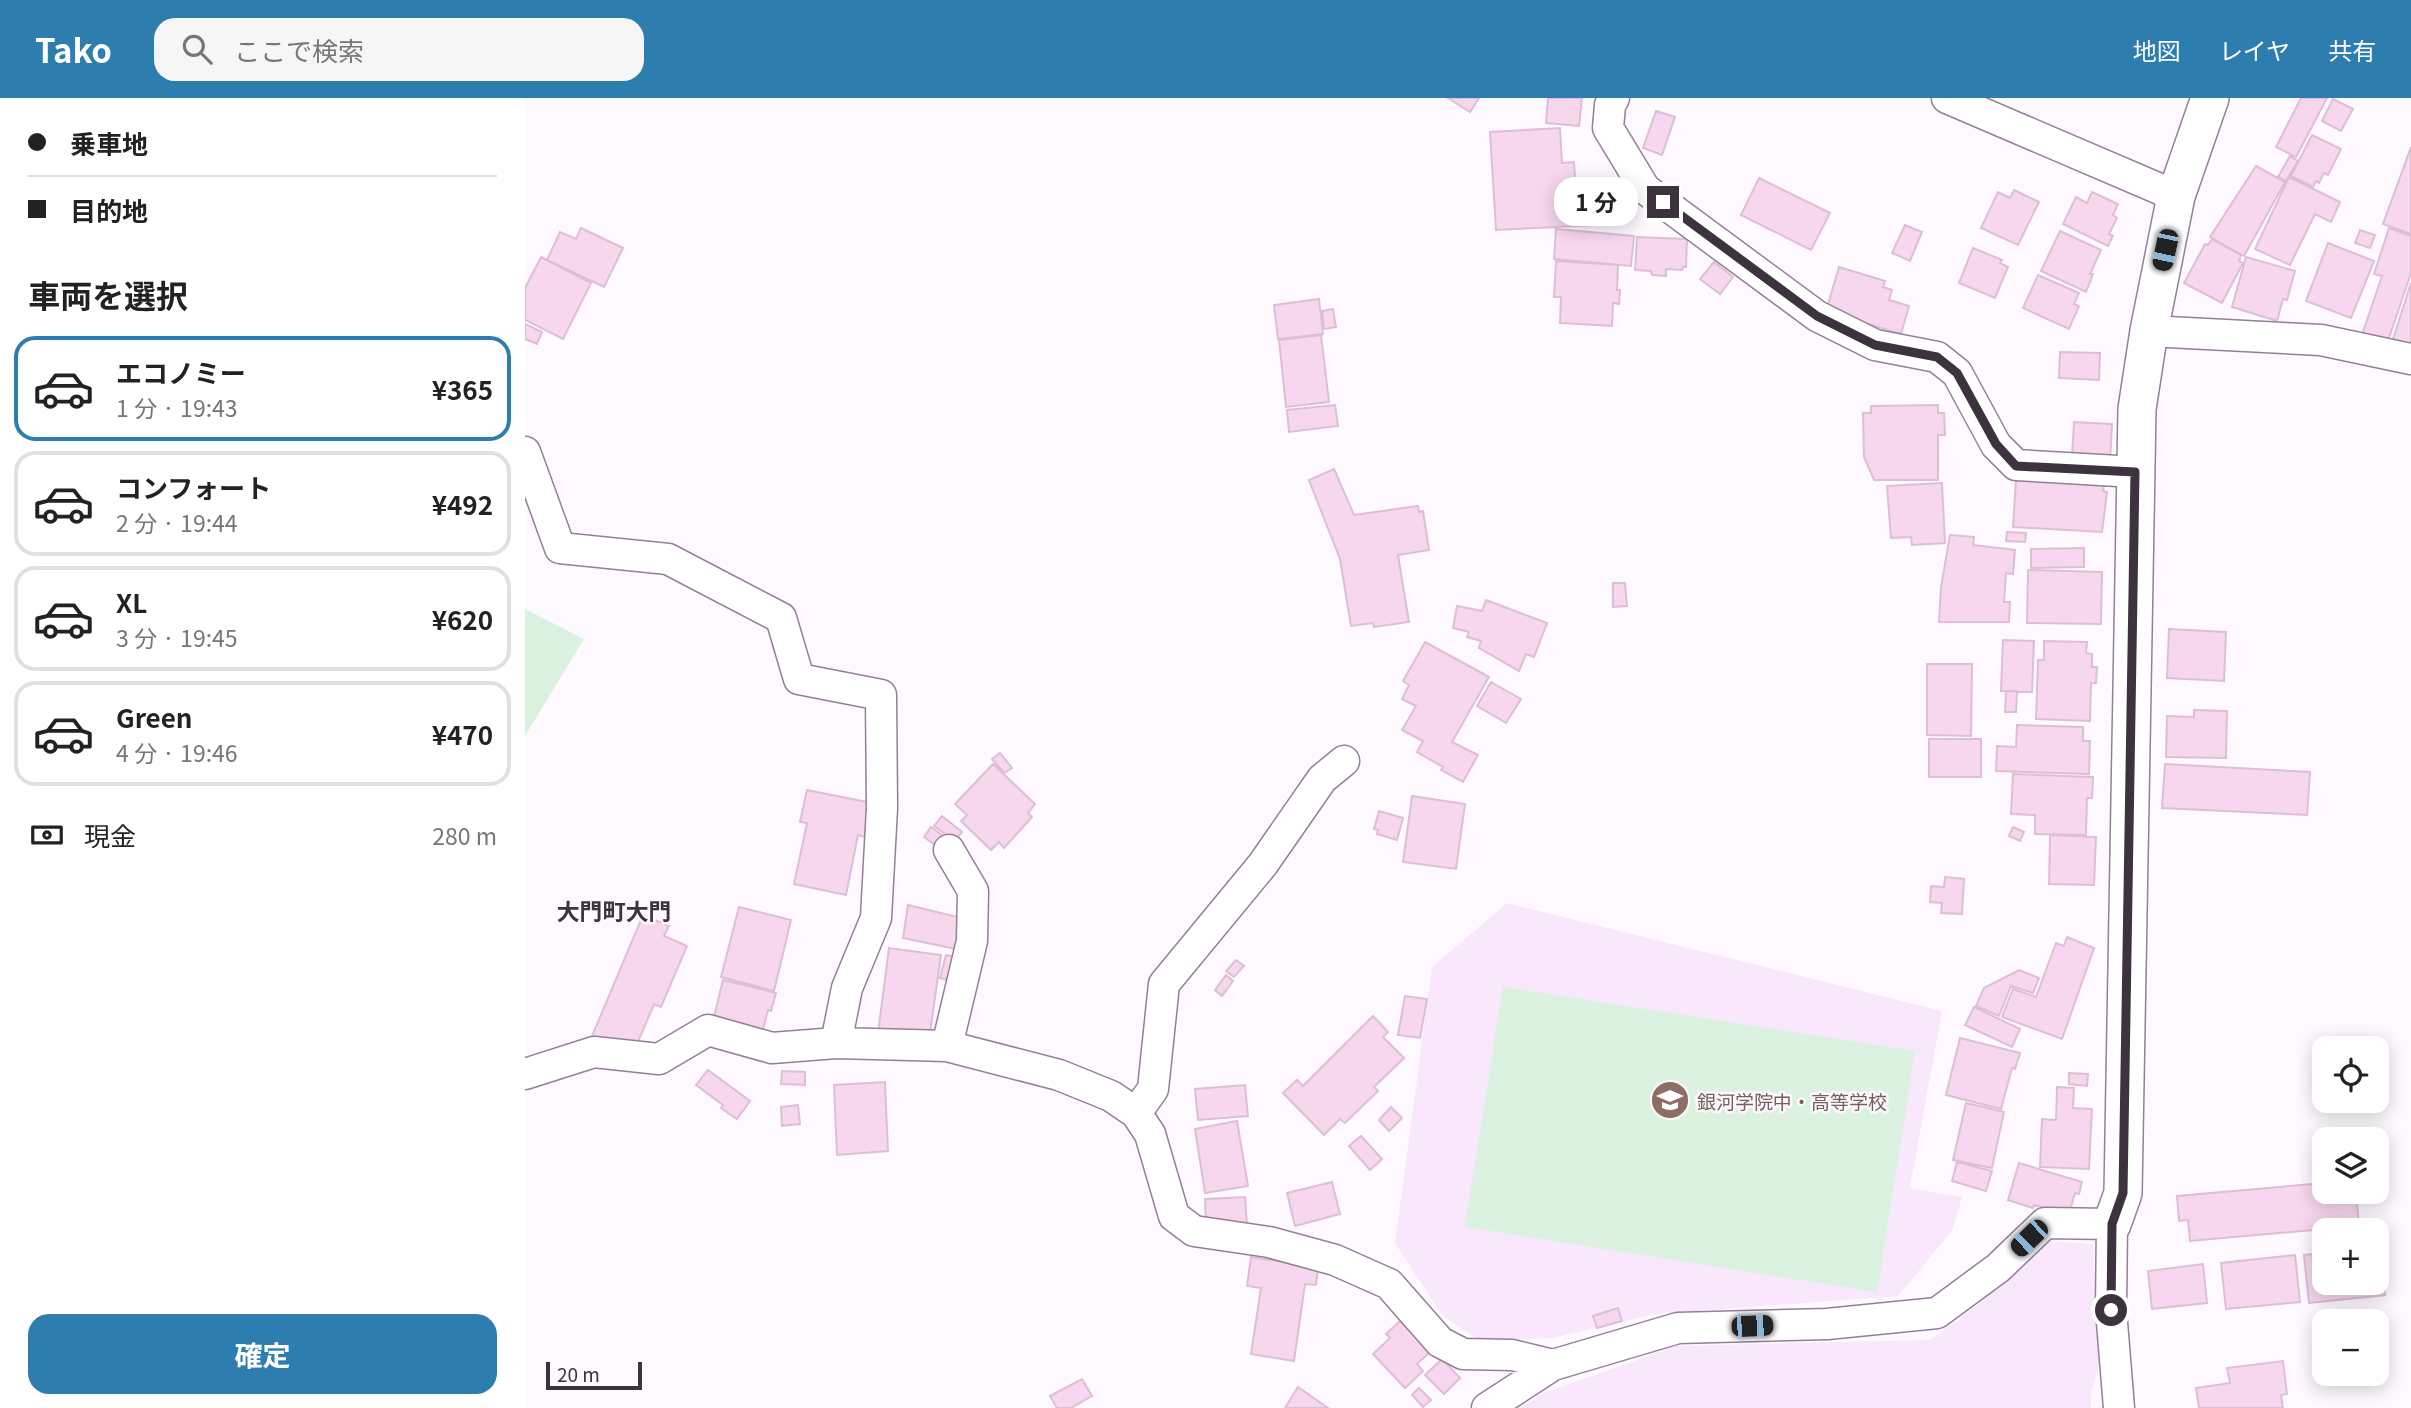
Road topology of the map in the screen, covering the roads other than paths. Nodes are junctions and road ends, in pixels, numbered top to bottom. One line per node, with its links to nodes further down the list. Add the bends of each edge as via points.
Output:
1 (1614, 98): 8 (street, via 1608,128 1645,189 1817,316 1875,345 1937,357 1957,373 1996,444 2016,466)
2 (1947, 98): 4 (street)
3 (2210, 98): 4 (street)
4 (2176, 196): 5 (street)
5 (2149, 331): 6 (street, via 2321,340); 8 (street, via 2137,409)
6 (2411, 359)
7 (525, 452): 11 (street, via 560,548 668,559 781,618 799,678 881,695 882,808 876,918 847,988)
8 (2135, 472): 15 (street, via 2123,1193)
9 (1344, 761): 14 (street, via 1322,779 1263,864 1164,984 1153,1089)
10 (950, 850): 12 (street, via 973,891 972,941)
11 (836, 1043): 12 (street); 13 (street, via 772,1048 708,1030 659,1059 594,1052)
12 (947, 1046): 14 (street, via 1059,1074 1111,1096)
13 (525, 1074)
14 (1136, 1113): 16 (street, via 1150,1133 1174,1216 1194,1231 1269,1242 1335,1260 1389,1284 1440,1342 1463,1354 1512,1355)
15 (2112, 1224): 16 (street, via 2045,1223 1998,1268 1937,1313 1827,1324 1678,1328); 18 (street, via 2111,1310)
16 (1553, 1365): 17 (street)
17 (1487, 1408)
18 (2119, 1408)

